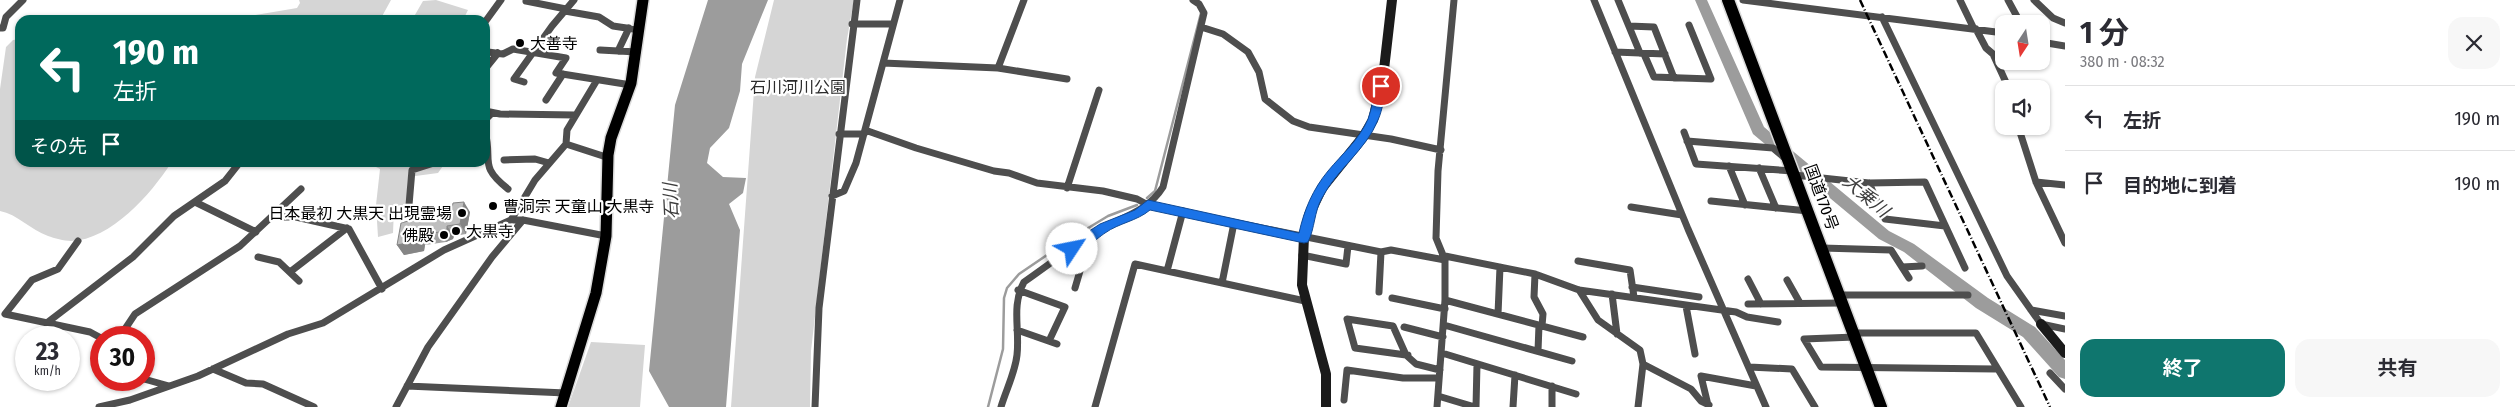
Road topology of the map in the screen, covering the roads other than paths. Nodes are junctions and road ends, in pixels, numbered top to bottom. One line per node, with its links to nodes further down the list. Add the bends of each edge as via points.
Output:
1 (23, 0): 29 (street)
2 (501, 0): 20 (street)
3 (574, 0): 19 (street)
4 (643, 0): 30 (main road)
5 (856, 0): 24 (street)
6 (900, 0): 25 (street)
7 (1024, 0): 46 (street)
8 (1193, 0): 28 (street, via 1204,13)
9 (1392, 0): 61 (street, via 1378,100)
10 (1454, 0): 65 (street)
11 (1594, 0): 40 (street)
12 (1618, 0): 27 (street)
13 (1728, 0): 74 (highway, 国道170号)
14 (1743, 0): 22 (street)
15 (1960, 0): 31 (street)
16 (2008, 0): 21 (street)
17 (2034, 0): 23 (street, via 2054,18)
18 (526, 1): 19 (street)
19 (566, 10): 30 (street, via 599,16 612,26); 38 (street)
20 (490, 15)
21 (2016, 15)
22 (1882, 17): 31 (street); 142 (street, via 2007,276)
23 (2065, 23)
24 (852, 24): 25 (street); 60 (street)
25 (893, 24): 45 (street)
26 (1689, 25): 48 (street, via 1711,79)
27 (1629, 26): 41 (street); 43 (street, via 1654,27)
28 (1201, 27): 61 (street, via 1223,34 1248,52 1258,67 1265,99 1293,121 1309,127); 86 (street, via 1163,187)
29 (0, 28)
30 (635, 29): 36 (street); 39 (main road)
31 (1975, 29): 32 (street); 51 (street, via 1993,54)
32 (1995, 31)
33 (2050, 44): 34 (street)
34 (2065, 46)
35 (600, 50): 36 (street)
36 (618, 51): 39 (street)
37 (490, 52): 42 (street)
38 (533, 52): 42 (street, via 513,49); 47 (street, via 566,58 556,73); 52 (street, via 514,79)
39 (637, 52): 53 (main road)
40 (1615, 52): 41 (street); 91 (street)
41 (1642, 53): 43 (street); 48 (street, via 1654,77)
42 (498, 54): 44 (street)
43 (1665, 54): 48 (street)
44 (490, 63)
45 (883, 63): 46 (street); 58 (street)
46 (998, 68): 49 (street)
47 (563, 74): 50 (street); 55 (street)
48 (1674, 78)
49 (1067, 79)
50 (597, 80): 53 (street); 57 (street)
51 (2005, 80)
52 (524, 82)
53 (631, 85): 66 (main road)
54 (1099, 90): 78 (street)
55 (546, 100)
56 (490, 112): 57 (street)
57 (575, 115): 64 (street, via 567,130)
58 (865, 132): 60 (street); 78 (street, via 1037,183); 81 (street, via 844,191)
59 (1684, 132): 63 (street)
60 (839, 134): 81 (street)
61 (1365, 135): 65 (street); 100 (street, via 1318,195 1308,214)
62 (2021, 135): 75 (street)
63 (1687, 141): 69 (street, via 1696,164); 74 (street, via 1773,148)
64 (566, 144): 66 (street); 68 (street)
65 (1440, 150): 109 (street, via 1436,238)
66 (608, 155): 99 (main road)
67 (504, 160): 68 (street, via 535,159)
68 (550, 163): 93 (street, via 535,180)
69 (1729, 166): 73 (street); 84 (street)
70 (236, 167): 83 (street, via 226,181)
71 (421, 167): 85 (street, via 412,170)
72 (486, 167): 79 (street, via 490,176)
73 (1758, 168): 74 (street); 88 (street)
74 (1792, 169): 76 (street); 90 (highway, 国道170号)
75 (2036, 182): 77 (street); 102 (street)
76 (1870, 183): 96 (street, via 1885,219); 96 (street, via 1926,182)
77 (2065, 185)
78 (1068, 188): 86 (street, via 1103,190)
79 (508, 189)
80 (302, 190): 92 (street)
81 (832, 196): 193 (street, via 819,316)
82 (1711, 201): 84 (street)
83 (195, 202): 98 (street); 147 (street, via 174,216 132,257)
84 (1745, 204): 88 (street)
85 (409, 205)
86 (1148, 205): 89 (street); 105 (street, via 1139,213 1104,227)
87 (1631, 207): 91 (street)
88 (1776, 208): 90 (street)
89 (1182, 211): 95 (street); 115 (street)
90 (1808, 211): 104 (highway, 国道170号)
91 (1682, 215): 143 (street)
92 (273, 217): 97 (street, via 296,217); 98 (street)
93 (511, 220): 94 (street); 125 (street, via 444,250)
94 (523, 220): 99 (street); 180 (street, via 492,257 428,347)
95 (1234, 223): 100 (street); 122 (street)
96 (1945, 226): 114 (street)
97 (347, 228): 116 (street); 125 (street)
98 (256, 232): 151 (street, via 240,246 135,314)
99 (606, 236): 184 (main road, via 596,293)
100 (1304, 238): 103 (street); 107 (street)
101 (78, 241): 145 (street, via 58,269 32,280)
102 (2065, 244)
103 (1348, 246): 106 (street); 107 (street, via 1346,264)
104 (1822, 248): 113 (street, via 1891,250); 134 (highway, 国道170号)
105 (1072, 249): 124 (street, via 1085,254); 126 (street, via 1024,282)
106 (1381, 252): 109 (street, via 1391,250); 128 (street)
107 (1302, 255): 136 (street)
108 (258, 257): 116 (street, via 279,262)
109 (1445, 258): 112 (street); 135 (street)
110 (1578, 261): 123 (street, via 1630,270)
111 (1922, 266): 113 (street)
112 (1500, 267): 117 (street); 144 (street)
113 (1902, 267): 118 (street)
114 (1965, 268)
115 (1168, 271): 122 (street); 195 (street, via 1135,264)
116 (290, 272): 121 (street)
117 (1535, 274): 127 (street); 152 (street, via 1534,297 1543,314)
118 (1909, 278)
119 (1748, 279): 139 (street)
120 (1788, 280): 137 (street)
121 (299, 281)
122 (1222, 283): 136 (street)
123 (1632, 287): 131 (street); 132 (street)
124 (1075, 288)
125 (382, 289): 172 (street, via 323,323 288,334)
126 (1018, 290): 155 (street, via 1015,299); 161 (street, via 1065,306)
127 (1579, 290): 129 (street); 157 (street, via 1598,320)
128 (1379, 292)
129 (1612, 294): 131 (street); 157 (street)
130 (1968, 295): 134 (street)
131 (1634, 297): 140 (street)
132 (1699, 297)
133 (1392, 298): 141 (street)
134 (1840, 299): 137 (street); 158 (highway, 国道170号)
135 (1446, 300): 141 (street); 144 (street)
136 (1305, 301): 196 (street, via 1324,359 1328,381)
137 (1800, 303): 139 (street)
138 (1748, 304): 139 (street)
139 (1761, 304)
140 (1686, 306): 143 (street); 166 (street)
141 (1445, 309): 150 (street)
142 (2031, 310): 146 (street); 149 (street)
143 (1724, 311): 148 (street); 171 (street)
144 (1498, 314): 152 (street)
145 (2, 315): 147 (street)
146 (2065, 316)
147 (48, 322): 156 (street)
148 (1778, 322)
149 (2041, 324): 154 (street); 165 (street)
150 (1444, 325): 159 (street); 163 (street)
151 (127, 326)
152 (1541, 326): 160 (street); 163 (street)
153 (1404, 327): 159 (street)
154 (2065, 329)
155 (1017, 330): 161 (street); 194 (street, via 1017,355)
156 (90, 332)
157 (1617, 334): 170 (street, via 1640,350)
158 (1854, 335): 173 (highway, 国道170号); 173 (street, via 1804,339 1821,367); 174 (street, via 1976,333)
159 (1443, 337): 164 (street)
160 (1584, 337)
161 (1049, 341): 162 (street)
162 (1057, 344)
163 (1538, 351): 168 (street)
164 (1442, 353): 169 (street); 176 (street)
165 (2065, 353)
166 (1695, 354)
167 (1408, 355): 167 (street, via 1402,349 1393,326 1347,319 1355,348); 176 (street, via 1416,364)
168 (1572, 361)
169 (1477, 364): 177 (street); 198 (street)
170 (1643, 364): 188 (street, via 1691,388 1701,401); 201 (street)
171 (1748, 367): 182 (street); 203 (street, via 1792,369)
172 (213, 369): 179 (street); 190 (street, via 246,383 263,384)
173 (1867, 369): 174 (street); 204 (highway, 国道170号)
174 (1996, 369): 205 (street)
175 (2050, 373): 183 (street)
176 (1440, 374): 186 (street); 187 (street, via 1403,378 1347,370)
177 (1515, 375): 181 (street); 199 (street)
178 (155, 382): 179 (street)
179 (170, 386): 189 (street)
180 (407, 386): 184 (street); 191 (street)
181 (1552, 386): 185 (street); 200 (street)
182 (1756, 386): 188 (street, via 1701,376); 202 (street)
183 (2065, 389)
184 (566, 393): 192 (main road)
185 (1576, 394)
186 (1438, 396): 197 (street); 198 (street)
187 (1344, 400)
188 (1710, 406)
189 (99, 407)
190 (314, 407)
191 (396, 407)
192 (561, 407)
193 (815, 407)
194 (1001, 407)
195 (1095, 407)
196 (1326, 407)
197 (1437, 407)
198 (1475, 407)
199 (1513, 407)
200 (1552, 407)
201 (1638, 407)
202 (1766, 407)
203 (1815, 407)
204 (1881, 407)
205 (2020, 407)

